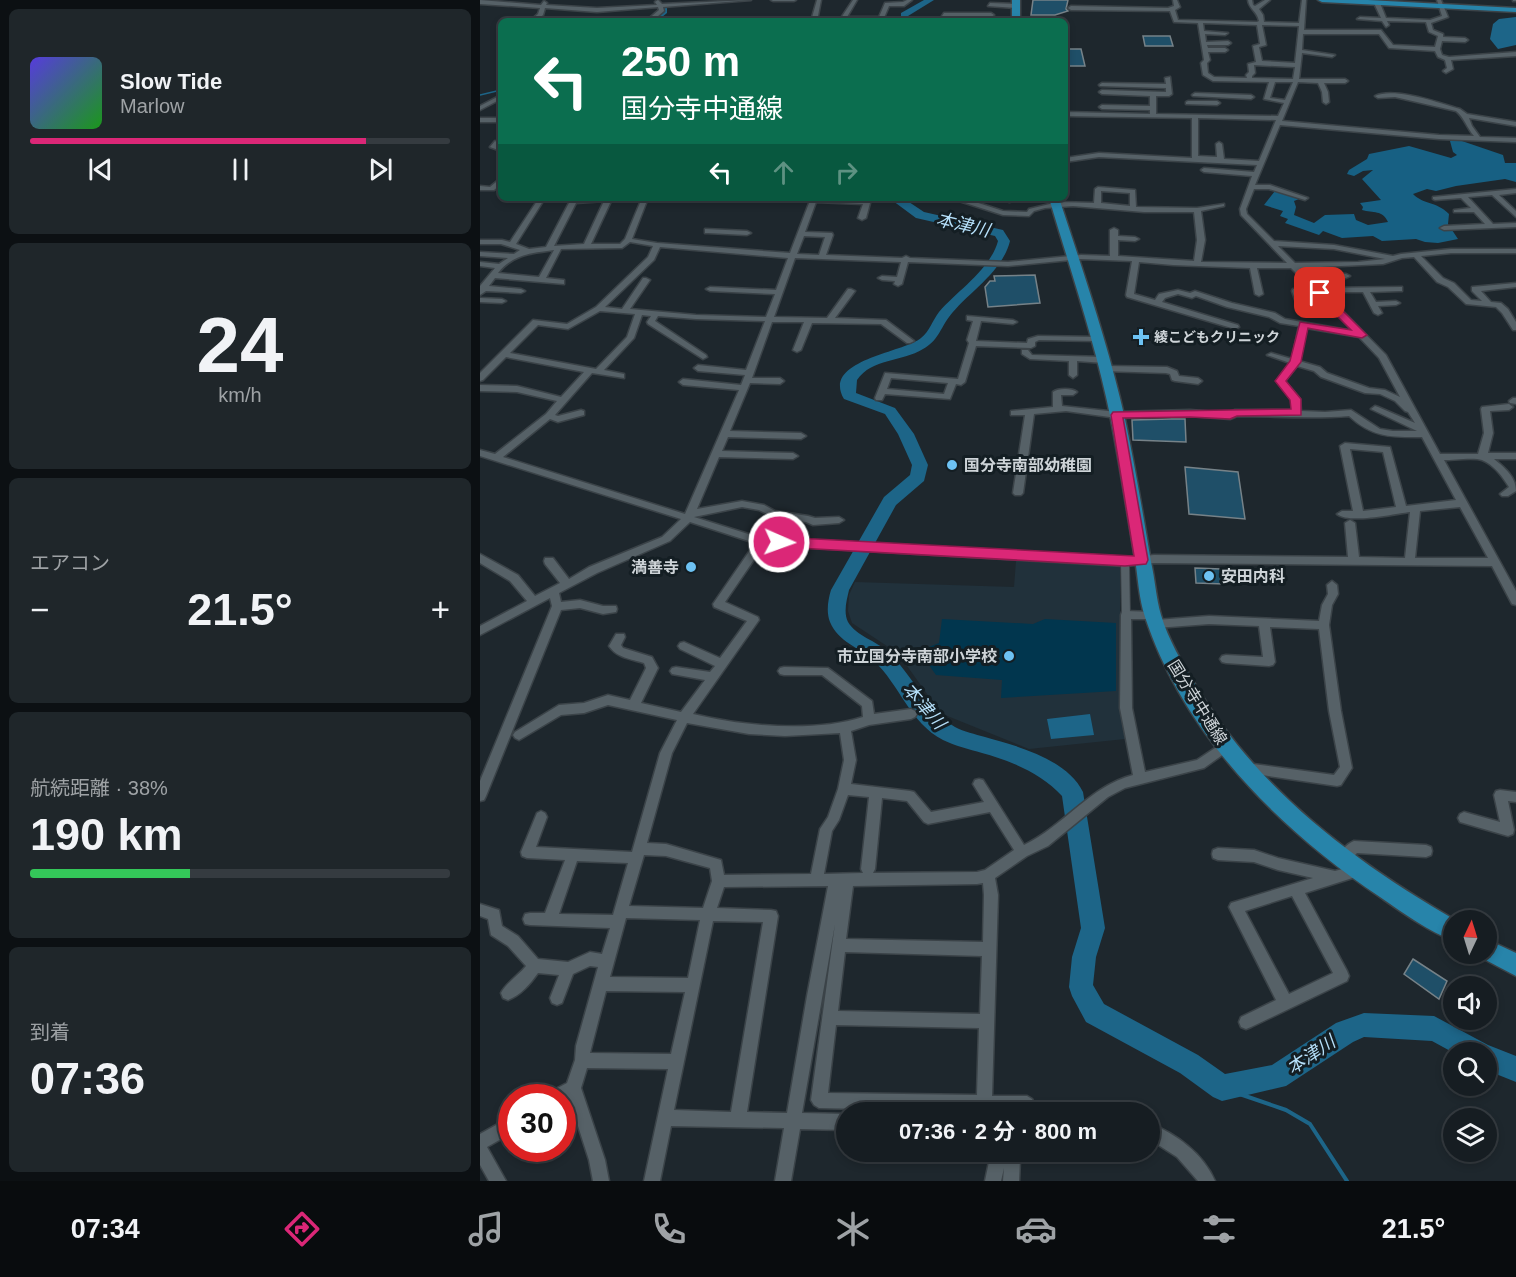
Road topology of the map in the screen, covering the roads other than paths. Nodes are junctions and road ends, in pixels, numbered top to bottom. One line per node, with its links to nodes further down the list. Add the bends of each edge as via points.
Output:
1 (546, 0): 21 (street)
2 (674, 0): 15 (street)
3 (749, 0): 16 (street)
4 (773, 0): 5 (street)
5 (794, 0)
6 (819, 0): 29 (street)
7 (855, 0): 30 (street)
8 (909, 0): 31 (street, via 904,4 887,4)
9 (1175, 0): 24 (street, via 1177,7)
10 (1250, 0): 23 (street)
11 (1268, 0): 23 (street)
12 (1304, 0): 37 (street)
13 (1322, 0): 19 (main road)
14 (480, 2): 21 (street)
15 (662, 2): 16 (street); 21 (street, via 597,10); 28 (street, via 662,10)
16 (707, 2)
17 (989, 3): 18 (street); 32 (street)
18 (1016, 3)
19 (1377, 3): 20 (main road); 34 (street)
20 (1440, 3): 25 (main road); 36 (street, via 1445,16)
21 (543, 7): 27 (street)
22 (1071, 8): 24 (street)
23 (1256, 8): 35 (street)
24 (1172, 9): 33 (street, via 1173,20)
25 (1516, 10)
26 (944, 15): 32 (street)
27 (537, 18)
28 (653, 18)
29 (815, 18)
30 (844, 18)
31 (881, 18)
32 (990, 18)
33 (1200, 21): 35 (street); 38 (street)
34 (1384, 21): 34 (street, via 1361,19); 36 (street); 39 (street, via 1388,29)
35 (1260, 23): 37 (street); 49 (street, via 1263,45 1256,46)
36 (1429, 24): 41 (street)
37 (1301, 28): 39 (street); 47 (street)
38 (1202, 32): 40 (street); 44 (street)
39 (1381, 32): 45 (street, via 1391,47)
40 (1225, 33)
41 (1441, 39): 42 (street); 45 (street)
42 (1465, 40)
43 (1228, 43): 44 (street)
44 (1205, 47): 46 (street); 59 (street, via 1205,74 1213,79)
45 (1437, 49): 53 (street, via 1440,56)
46 (1225, 50)
47 (1298, 51): 50 (street); 56 (street)
48 (1516, 54): 53 (street)
49 (1258, 55): 51 (street); 54 (street)
50 (1332, 55)
51 (1267, 56)
52 (1284, 57): 55 (street)
53 (1448, 59): 57 (street, via 1450,69)
54 (1259, 63): 55 (street); 59 (street, via 1251,64)
55 (1287, 64): 56 (street)
56 (1298, 65): 61 (street)
57 (1446, 71)
58 (1168, 78): 64 (street)
59 (1250, 80): 60 (street)
60 (1272, 81): 61 (street); 72 (street, via 1267,99)
61 (1296, 81): 62 (street); 72 (street)
62 (1320, 81): 63 (street); 73 (street)
63 (1344, 81)
64 (1168, 86): 69 (street, via 1102,81); 74 (street, via 1169,94)
65 (1195, 95): 68 (street)
66 (1378, 96): 80 (street, via 1395,95)
67 (1251, 97): 68 (street, via 1234,97 1233,104)
68 (1208, 99): 71 (street)
69 (1102, 100): 74 (street); 74 (street); 79 (street)
70 (498, 102): 75 (street)
71 (1188, 102)
72 (1286, 102): 86 (street)
73 (1326, 102)
74 (1153, 105): 79 (street); 81 (street)
75 (481, 107)
76 (1219, 110): 82 (street, via 1242,111)
77 (1068, 114): 79 (street)
78 (498, 115): 84 (street)
79 (1103, 115)
80 (1465, 115): 87 (street); 88 (street)
81 (1195, 116): 82 (street); 91 (street)
82 (1244, 117): 86 (street)
83 (480, 120): 84 (street)
84 (488, 120): 85 (street)
85 (498, 120)
86 (1279, 121): 88 (street, via 1319,128); 93 (street)
87 (1516, 124)
88 (1478, 138): 89 (street)
89 (1516, 140)
90 (1219, 144): 91 (street, via 1221,159)
91 (1199, 159): 92 (street, via 1099,155); 93 (street); 94 (street, via 1205,173)
92 (1068, 160)
93 (1261, 163): 94 (street)
94 (1256, 174): 96 (street)
95 (498, 183): 97 (street, via 492,189)
96 (1251, 187): 101 (street, via 1270,187); 129 (street, via 1244,214)
97 (480, 188)
98 (1516, 191): 99 (street)
99 (1494, 193): 100 (street); 118 (street)
100 (1463, 195): 102 (street); 115 (street)
101 (1305, 198)
102 (1435, 198)
103 (540, 201): 130 (street)
104 (572, 201): 134 (street)
105 (608, 201): 133 (street)
106 (644, 201): 127 (street)
107 (813, 201): 125 (street)
108 (858, 201): 119 (street, via 867,203)
109 (962, 201): 117 (street, via 1003,213)
110 (1055, 202): 111 (street); 117 (street); 144 (main road, 国分寺中通線)
111 (1096, 205): 113 (street); 113 (street, via 1098,189 1133,191)
112 (1222, 205): 114 (street)
113 (1133, 209): 114 (street)
114 (1197, 210): 149 (street, via 1201,240)
115 (1476, 210): 116 (street); 120 (street)
116 (1456, 211)
117 (1029, 214): 122 (street)
118 (1516, 215)
119 (862, 218)
120 (1490, 225): 121 (street); 123 (street)
121 (1516, 225)
122 (1029, 226)
123 (1444, 228)
124 (747, 233): 135 (street, via 708,230)
125 (802, 234): 141 (street); 142 (street, via 829,235)
126 (1135, 239): 145 (street, via 1114,234)
127 (628, 240): 131 (street); 133 (street, via 622,246)
128 (480, 242): 130 (street)
129 (1270, 243): 147 (street, via 1334,247); 152 (street)
130 (512, 245): 136 (street)
131 (657, 245): 135 (street); 179 (street, via 651,258)
132 (559, 247): 133 (street); 134 (street); 158 (street)
133 (586, 247)
134 (549, 248): 136 (street)
135 (694, 248): 141 (street)
136 (525, 250): 140 (street)
137 (1516, 251): 139 (street)
138 (480, 254): 140 (street)
139 (1416, 255): 147 (street); 174 (street, via 1469,302)
140 (513, 256): 151 (street)
141 (794, 256): 142 (street); 168 (street)
142 (822, 256): 143 (street)
143 (906, 258): 144 (street, via 982,263); 157 (street, via 899,281)
144 (1073, 258): 145 (street); 193 (main road, 国分寺中通線)
145 (1114, 258): 146 (street)
146 (1136, 259): 149 (street); 175 (street, via 1130,295)
147 (1393, 259): 152 (street, via 1366,264)
148 (480, 264): 151 (street)
149 (1197, 264): 150 (street)
150 (1253, 265): 152 (street); 170 (street)
151 (500, 266): 154 (street)
152 (1292, 266): 156 (street)
153 (480, 276): 154 (street)
154 (492, 276): 158 (street); 164 (street)
155 (1346, 276): 156 (street)
156 (1304, 277): 169 (street)
157 (882, 278)
158 (541, 280): 160 (street)
159 (646, 280): 180 (street)
160 (561, 282)
161 (1516, 285): 174 (street, via 1475,289)
162 (710, 289): 168 (street)
163 (1399, 289): 167 (street)
164 (481, 291): 165 (street)
165 (521, 291)
166 (851, 291): 187 (street)
167 (1366, 291): 169 (street); 176 (street)
168 (780, 292): 185 (street)
169 (1319, 292): 178 (street, via 1296,291); 192 (street)
170 (1259, 294)
171 (480, 300): 172 (street)
172 (502, 301)
173 (1396, 303): 176 (street)
174 (1488, 303): 191 (street, via 1505,311)
175 (1157, 304): 184 (street); 189 (street, via 1162,296 1195,293)
176 (1374, 304): 181 (street)
177 (1189, 306): 184 (street)
178 (1301, 306)
179 (599, 309): 180 (street); 198 (street, via 568,327 536,322)
180 (624, 312): 182 (street)
181 (1378, 313)
182 (639, 314): 183 (street); 207 (street, via 630,338)
183 (655, 315): 185 (street); 200 (street, via 651,322)
184 (1207, 317): 190 (street)
185 (770, 320): 186 (street); 211 (street)
186 (809, 320): 187 (street); 196 (street)
187 (830, 320): 194 (street, via 883,322)
188 (1013, 322): 195 (street, via 974,319 970,340)
189 (1303, 324): 192 (street); 202 (street)
190 (1235, 327)
191 (1516, 328)
192 (1362, 335): 228 (street, via 1383,357)
193 (1098, 339): 195 (street, via 1038,338 1031,341 1031,346); 203 (main road, 国分寺中通線)
194 (910, 341)
195 (974, 343): 213 (street, via 961,382)
196 (796, 350)
197 (1025, 352): 201 (street, via 1030,357)
198 (503, 354): 205 (street); 207 (street)
199 (1271, 355): 202 (street)
200 (703, 357)
201 (1073, 359): 203 (street); 208 (street)
202 (1295, 362): 225 (street, via 1281,381 1296,399); 228 (street, via 1398,399)
203 (1105, 364): 214 (street, via 1167,370 1175,378); 226 (main road, 国分寺中通線)
204 (480, 365): 205 (street)
205 (490, 366): 210 (street)
206 (698, 368): 211 (street)
207 (594, 372): 209 (street); 218 (street)
208 (1073, 375)
209 (621, 376)
210 (480, 378)
211 (747, 380): 212 (street); 215 (street); 230 (street)
212 (780, 381)
213 (953, 381): 213 (street, via 938,375 888,375 881,394 947,397)
214 (1198, 381)
215 (683, 382)
216 (480, 388): 218 (street, via 517,389)
217 (1073, 392): 220 (street, via 1057,392)
218 (563, 400): 227 (street)
219 (1513, 403): 235 (street, via 1485,409 1490,426)
220 (1058, 409): 222 (street); 226 (street)
221 (1375, 409): 229 (street)
222 (1030, 411): 224 (street); 239 (street)
223 (581, 413): 227 (street, via 558,419)
224 (1014, 413)
225 (1297, 413): 226 (street); 229 (street, via 1351,414 1377,433)
226 (1117, 415): 252 (main road, 国分寺中通線)
227 (549, 416): 238 (street)
228 (1416, 418): 229 (street)
229 (1424, 432): 237 (street)
230 (725, 434): 231 (street); 233 (street)
231 (801, 436)
232 (480, 453): 238 (street)
233 (717, 454): 234 (street); 245 (street)
234 (793, 456)
235 (1482, 456): 236 (street); 237 (street); 240 (street, via 1511,480 1515,488)
236 (1516, 456)
237 (1438, 457): 241 (street)
238 (496, 458): 245 (street)
239 (1018, 493)
240 (1505, 495)
241 (1463, 503): 242 (street); 255 (street)
242 (1415, 508): 243 (street); 254 (street)
243 (1402, 510): 246 (street); 246 (street, via 1387,449 1345,446)
244 (1342, 514): 246 (street)
245 (690, 515): 247 (street, via 742,504 813,522); 249 (street); 256 (street, via 666,539)
246 (1359, 515)
247 (839, 520)
248 (1350, 523): 253 (street)
249 (761, 541): 252 (street); 271 (street, via 718,604 754,620)
250 (480, 558): 260 (street, via 514,578)
251 (549, 561): 256 (street)
252 (1133, 561): 253 (street); 263 (street); 264 (main road, 国分寺中通線)
253 (1354, 561): 254 (street)
254 (1410, 562): 255 (street)
255 (1494, 562): 259 (street)
256 (567, 584): 258 (street)
257 (1332, 585): 266 (street)
258 (554, 592): 260 (street); 261 (street)
259 (1516, 601)
260 (534, 602): 267 (street)
261 (557, 606): 262 (street, via 580,604); 287 (street)
262 (612, 609)
263 (1126, 615): 264 (street); 283 (street, via 1126,708)
264 (1155, 620): 265 (street); 281 (main road, 国分寺中通線, via 1181,680)
265 (1264, 624): 266 (street); 270 (street, via 1269,662)
266 (1324, 626): 282 (street, via 1346,768 1337,781)
267 (480, 631)
268 (620, 637): 275 (street, via 615,646 619,651 648,660 652,668)
269 (684, 646): 271 (street)
270 (1226, 659)
271 (722, 664): 274 (street)
272 (676, 670): 274 (street)
273 (784, 672): 278 (street, via 824,671 868,704)
274 (713, 677): 277 (street)
275 (634, 705): 277 (street); 280 (street, via 608,700 584,708 559,710)
276 (911, 714): 278 (street)
277 (685, 716): 279 (street, via 749,729); 294 (street, via 666,753)
278 (868, 720): 279 (street)
279 (845, 728): 285 (street, via 850,760)
280 (519, 735)
281 (1224, 747): 282 (main road, 国分寺中通線); 283 (street, via 1200,764)
282 (1243, 768): 297 (main road, 国分寺中通線)
283 (1140, 778): 293 (street, via 1122,783 1043,842)
284 (980, 784): 289 (street)
285 (844, 789): 286 (street); 302 (street, via 826,829)
286 (876, 792): 289 (street, via 910,796 928,818); 298 (street)
287 (480, 796)
288 (1516, 797): 291 (street, via 1500,795 1508,831)
289 (993, 806): 293 (street)
290 (542, 817): 296 (street, via 527,852)
291 (1464, 818)
292 (1426, 851): 297 (street, via 1354,848)
293 (1022, 852): 300 (street)
294 (638, 854): 296 (street); 304 (street, via 666,850 716,864); 308 (street)
295 (1218, 854): 301 (street, via 1254,856)
296 (573, 855): 310 (street)
297 (1342, 859): 299 (main road, 国分寺中通線)
298 (868, 869)
299 (1357, 871): 301 (street); 311 (main road, 国分寺中通線)
300 (988, 875): 303 (street); 313 (street)
301 (1335, 878): 305 (street)
302 (816, 880): 303 (street); 304 (street)
303 (841, 880): 312 (street); 334 (street)
304 (719, 881): 307 (street)
305 (1296, 890): 323 (street, via 1342,976); 323 (street, via 1236,907)
306 (480, 910): 317 (street, via 494,915 496,930 513,941)
307 (708, 914): 308 (street); 320 (street); 333 (street, via 771,916)
308 (621, 917): 310 (street); 315 (street)
309 (530, 919): 310 (street)
310 (550, 919)
311 (1443, 924)
312 (839, 945): 313 (street); 324 (street)
313 (988, 949): 325 (street)
314 (1497, 955): 316 (main road)
315 (607, 961): 318 (street, via 590,959); 319 (street)
316 (1516, 965)
317 (535, 966): 318 (street); 321 (street)
318 (568, 969): 322 (street)
319 (600, 984): 320 (street); 327 (street)
320 (693, 986): 328 (street)
321 (508, 993)
322 (557, 998)
323 (1285, 1002): 326 (street)
324 (831, 1018): 325 (street); 331 (street, via 819,1100)
325 (988, 1021): 331 (street)
326 (1246, 1022)
327 (582, 1060): 328 (street); 329 (street)
328 (677, 1062): 332 (street)
329 (574, 1084)
330 (576, 1097): 343 (street)
331 (984, 1102)
332 (666, 1118): 333 (street); 344 (street)
333 (738, 1119): 334 (street)
334 (793, 1122): 335 (street); 345 (street)
335 (836, 1122)
336 (498, 1132): 338 (street)
337 (1160, 1136): 348 (street, via 1196,1162)
338 (480, 1143)
339 (480, 1150): 342 (street)
340 (997, 1162): 346 (street)
341 (1012, 1162): 347 (street)
342 (498, 1181)
343 (600, 1181)
344 (652, 1181)
345 (783, 1181)
346 (993, 1181)
347 (1011, 1181)
348 (1207, 1181)

